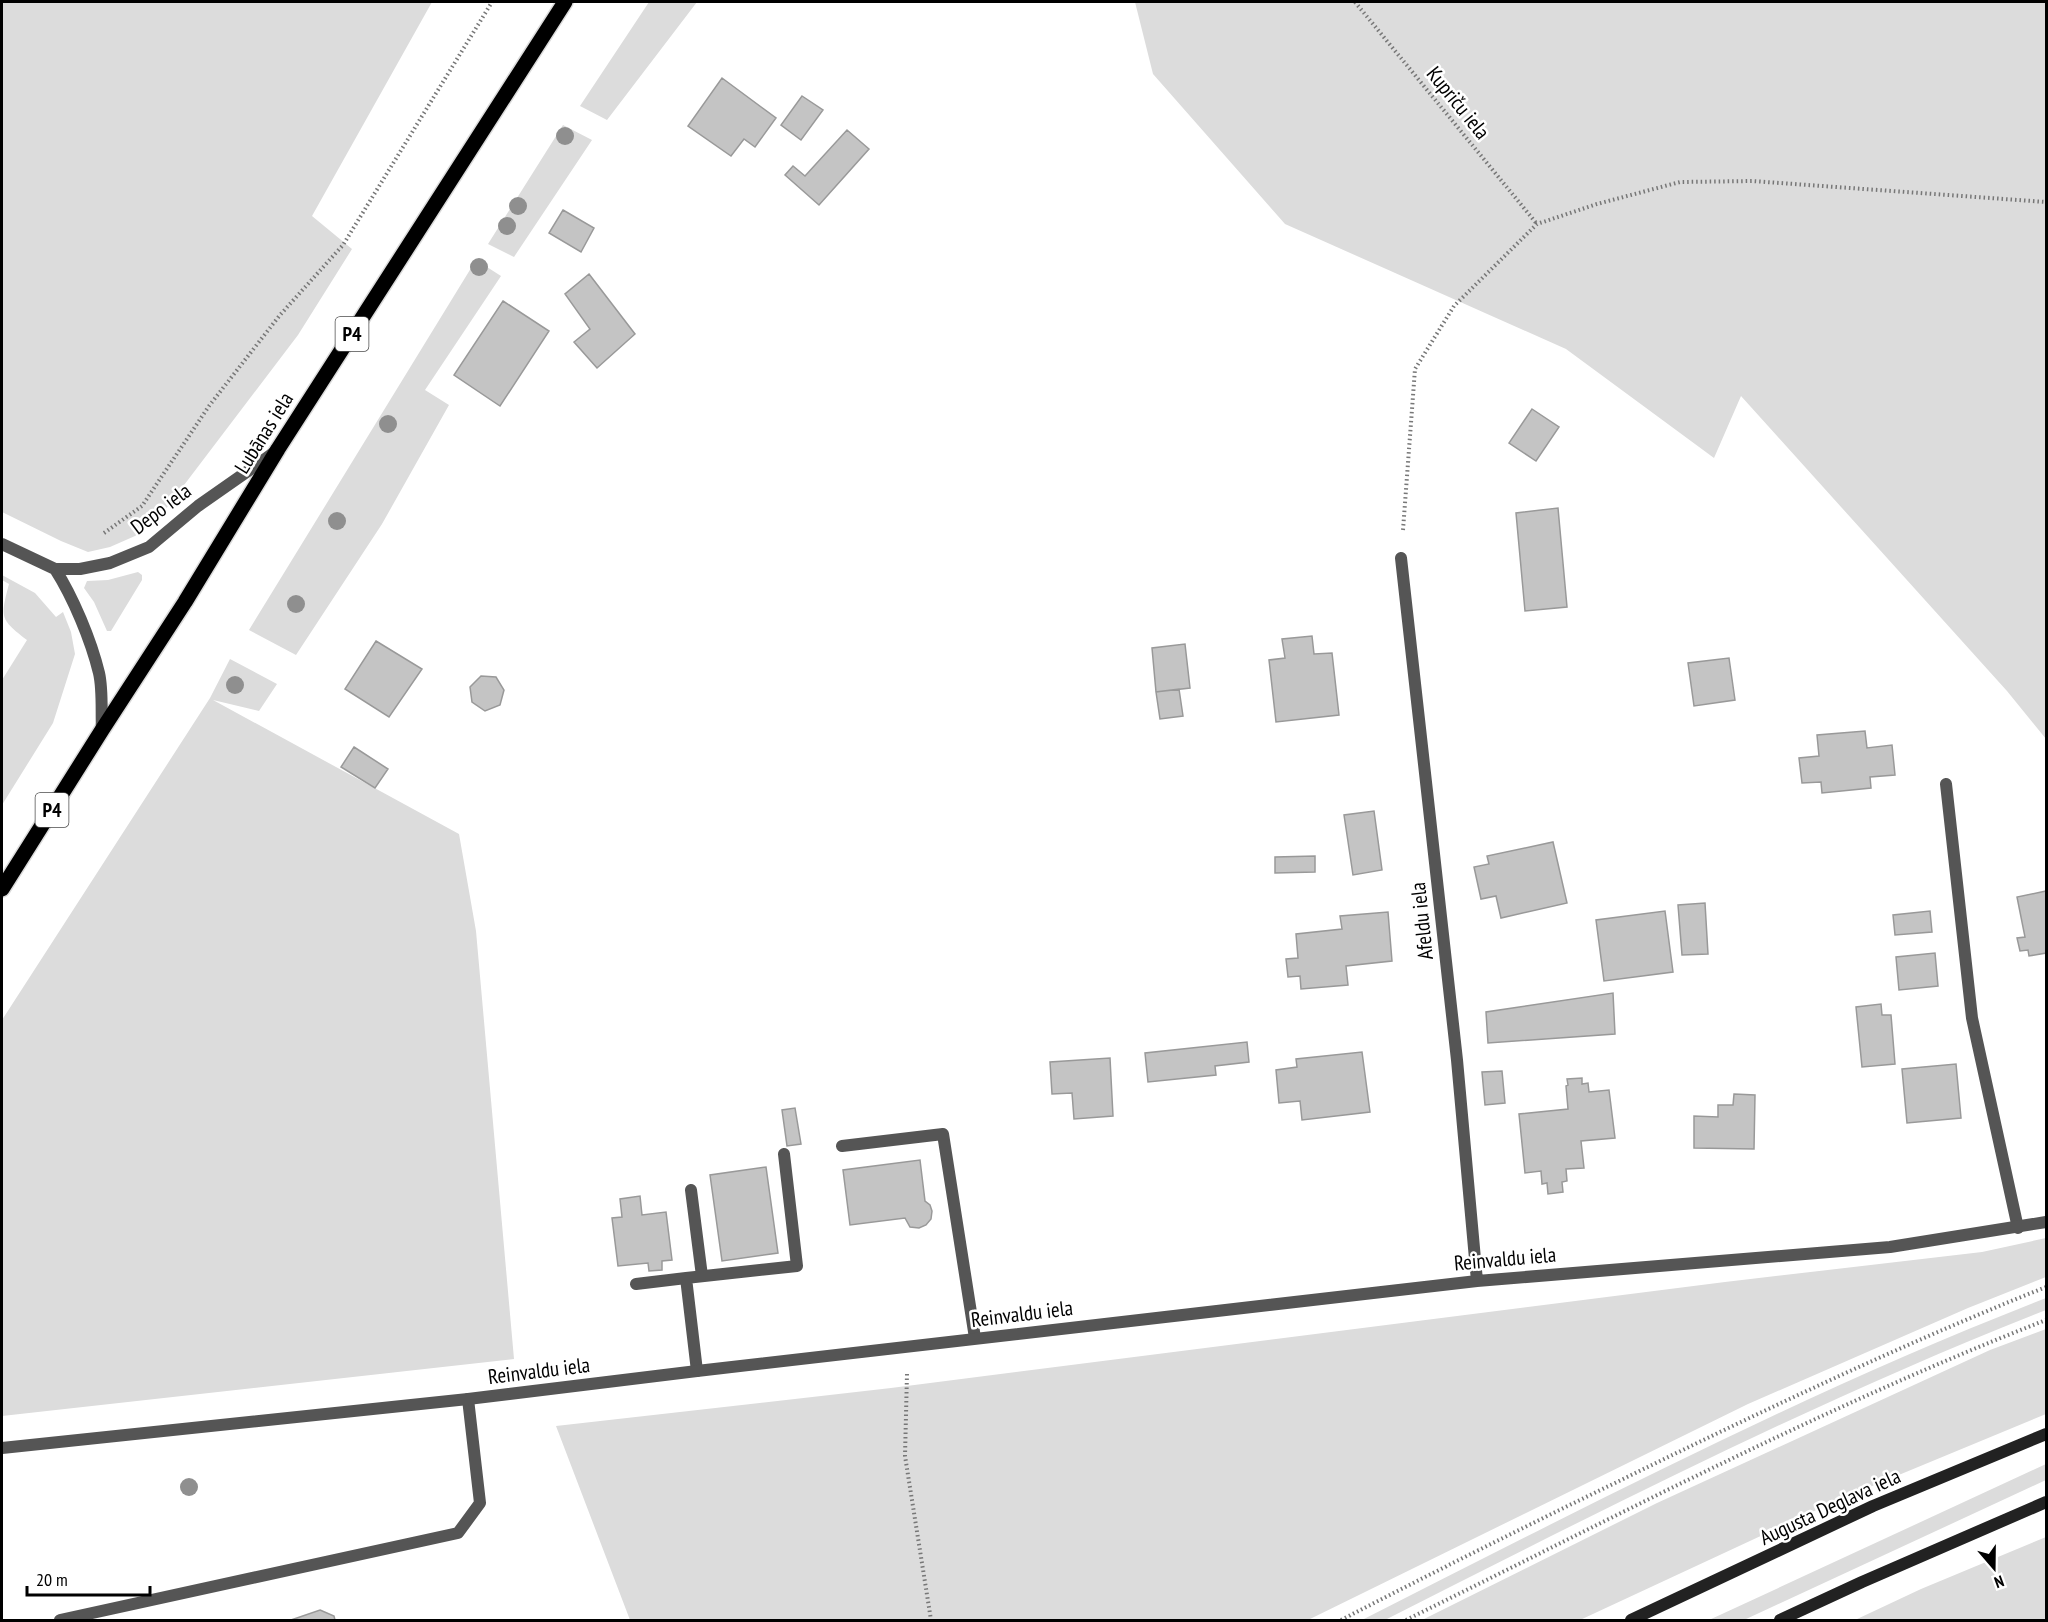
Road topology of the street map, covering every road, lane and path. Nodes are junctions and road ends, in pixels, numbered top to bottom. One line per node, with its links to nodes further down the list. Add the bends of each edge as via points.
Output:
1 (492, 2): 7 (path, via 343,245 244,360 142,506)
2 (565, 2): 6 (main road, Lubānas iela / P4)
3 (1355, 2): 5 (path, Kupriču iela)
4 (2046, 202): 5 (path, via 1752,181 1680,182)
5 (1537, 224): 9 (path, via 1454,306 1415,369)
6 (278, 449): 10 (street, Depo iela, via 149,546 110,563); 11 (main road, Lubānas iela / P4)
7 (98, 537)
8 (2, 544): 10 (street, Depo iela)
9 (1401, 558): 21 (street, Afeldu iela, via 1457,1060)
10 (55, 569): 11 (street, via 82,624 99,674)
11 (102, 729): 13 (main road, Lubānas iela / P4)
12 (1946, 784): 18 (street, via 1972,1018)
13 (2, 890)
14 (842, 1146): 25 (street, via 943,1134)
15 (784, 1154): 19 (street, via 797,1266)
16 (691, 1190): 19 (street)
17 (2046, 1222): 18 (street, Reinvaldu iela)
18 (2018, 1228): 21 (street, Reinvaldu iela, via 1890,1247)
19 (702, 1276): 20 (street)
20 (686, 1278): 22 (street); 27 (street)
21 (1477, 1281): 25 (street, Reinvaldu iela)
22 (636, 1284)
23 (2046, 1287): 34 (path, via 1746,1419)
24 (2046, 1320): 35 (path, via 1757,1446)
25 (975, 1338): 26 (street, Reinvaldu iela)
26 (908, 1347): 27 (street, Reinvaldu iela); 33 (path, via 905,1456)
27 (697, 1371): 28 (street, Reinvaldu iela)
28 (468, 1399): 30 (street, Reinvaldu iela); 32 (street, via 480,1503 458,1533)
29 (2046, 1434): 36 (main road, Augusta Deglava iela, via 1874,1506)
30 (2, 1448)
31 (2046, 1502): 37 (main road)
32 (60, 1620)
33 (931, 1620)
34 (1341, 1620)
35 (1406, 1620)
36 (1631, 1620)
37 (1780, 1620)

